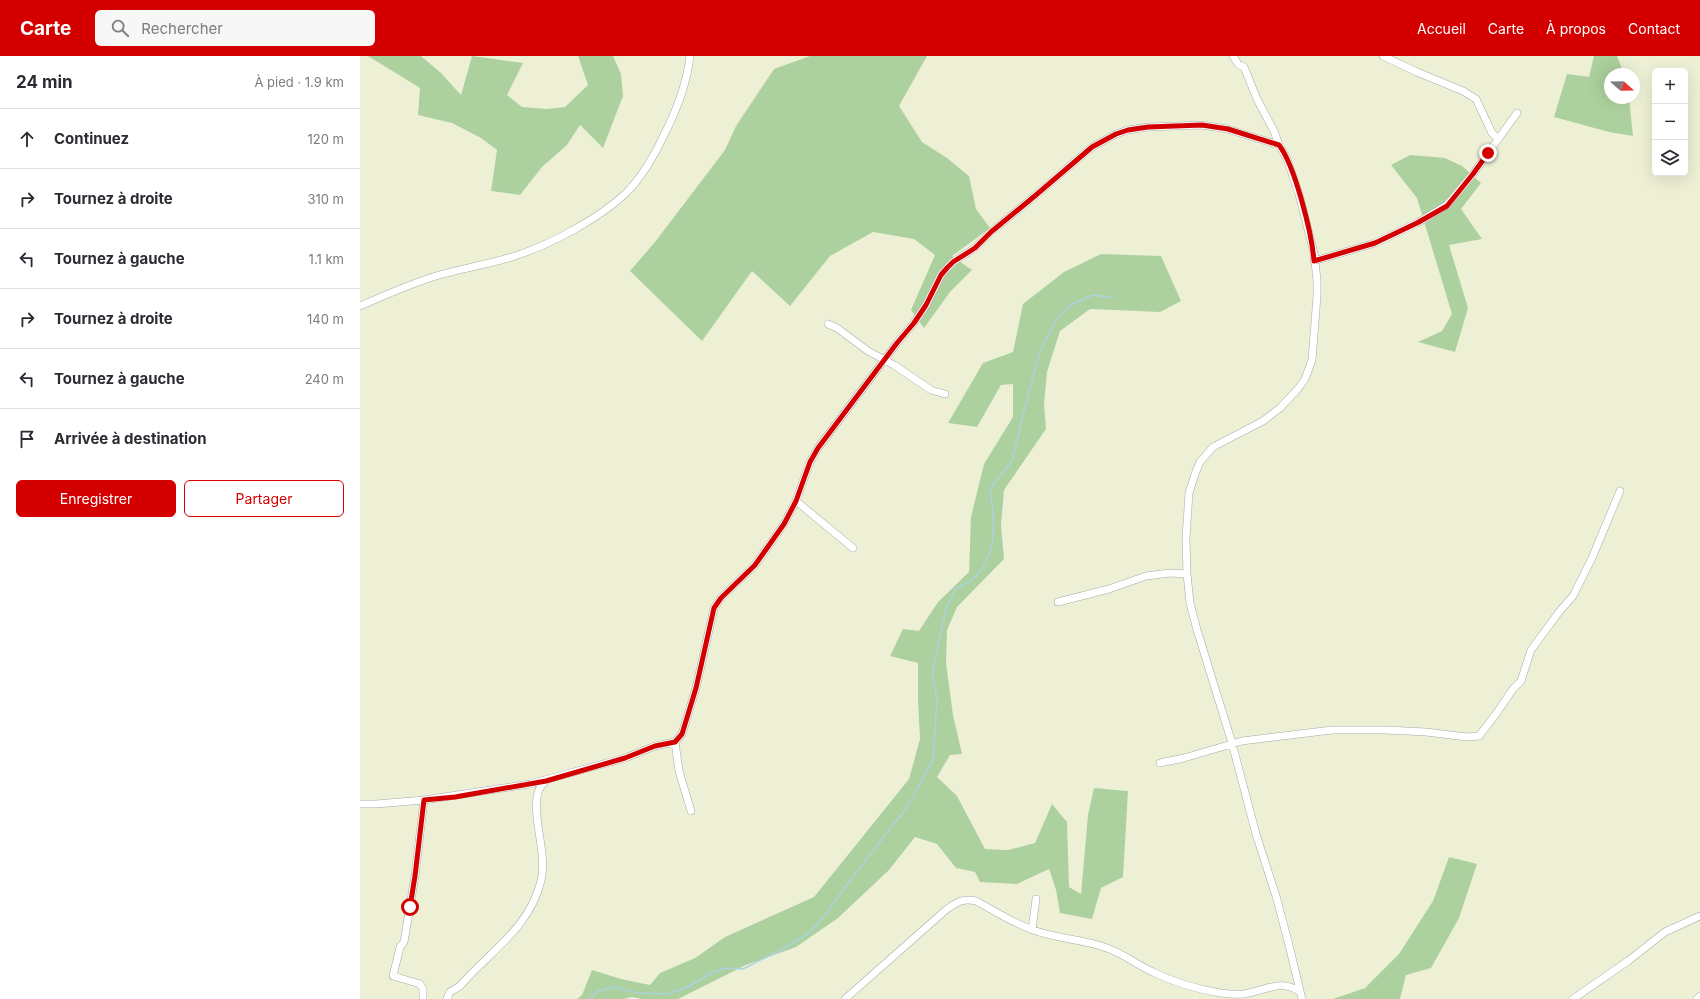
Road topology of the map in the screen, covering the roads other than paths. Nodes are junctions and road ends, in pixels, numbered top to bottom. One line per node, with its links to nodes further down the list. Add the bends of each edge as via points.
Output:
1 (690, 56): 8 (street, via 685,84 662,140 636,181 620,198 543,246 504,259 435,276)
2 (1233, 56): 6 (street, via 1238,64 1244,67)
3 (1383, 56): 5 (street, via 1476,99 1492,133)
4 (1517, 112): 5 (street)
5 (1498, 139): 7 (street, via 1447,206 1375,243)
6 (1279, 145): 7 (street, via 1287,159 1299,194 1310,233); 10 (street, via 1228,129 1202,125 1138,128 1105,139 1080,156 975,248 950,265 941,275 922,311)
7 (1314, 261): 15 (street, via 1317,296 1309,370 1297,390 1276,412 1213,447 1200,462 1189,493)
8 (360, 306)
9 (828, 324): 10 (street)
10 (885, 359): 11 (street, via 931,390); 13 (street, via 812,457)
11 (945, 394)
12 (1620, 491): 18 (street, via 1573,596 1531,650 1521,681 1478,736 1386,730 1332,730)
13 (796, 501): 14 (street); 17 (street, via 763,556 714,608 694,695 682,734)
14 (853, 548)
15 (1187, 574): 16 (street, via 1146,576); 18 (street, via 1190,603 1197,630)
16 (1058, 602)
17 (675, 742): 20 (street); 23 (street, via 679,771)
18 (1232, 743): 19 (street); 27 (street, via 1289,945)
19 (1160, 763)
20 (546, 781): 21 (street); 30 (street, via 537,796 543,868 530,911 519,926 460,986 450,992)
21 (424, 800): 22 (street); 29 (street, via 404,942 400,947 393,974 395,977 420,984)
22 (360, 804)
23 (691, 812)
24 (1036, 899): 26 (street)
25 (1700, 916): 33 (street, via 1665,932)
26 (1032, 930): 27 (street, via 1106,948 1122,954 1154,973 1207,990 1238,995 1285,985); 31 (street, via 976,901 962,900 936,917)
27 (1299, 991): 32 (street)
28 (1700, 996): 34 (street)
29 (423, 999)
30 (447, 999)
31 (845, 999)
32 (1302, 999)
33 (1573, 999)
34 (1697, 999)

